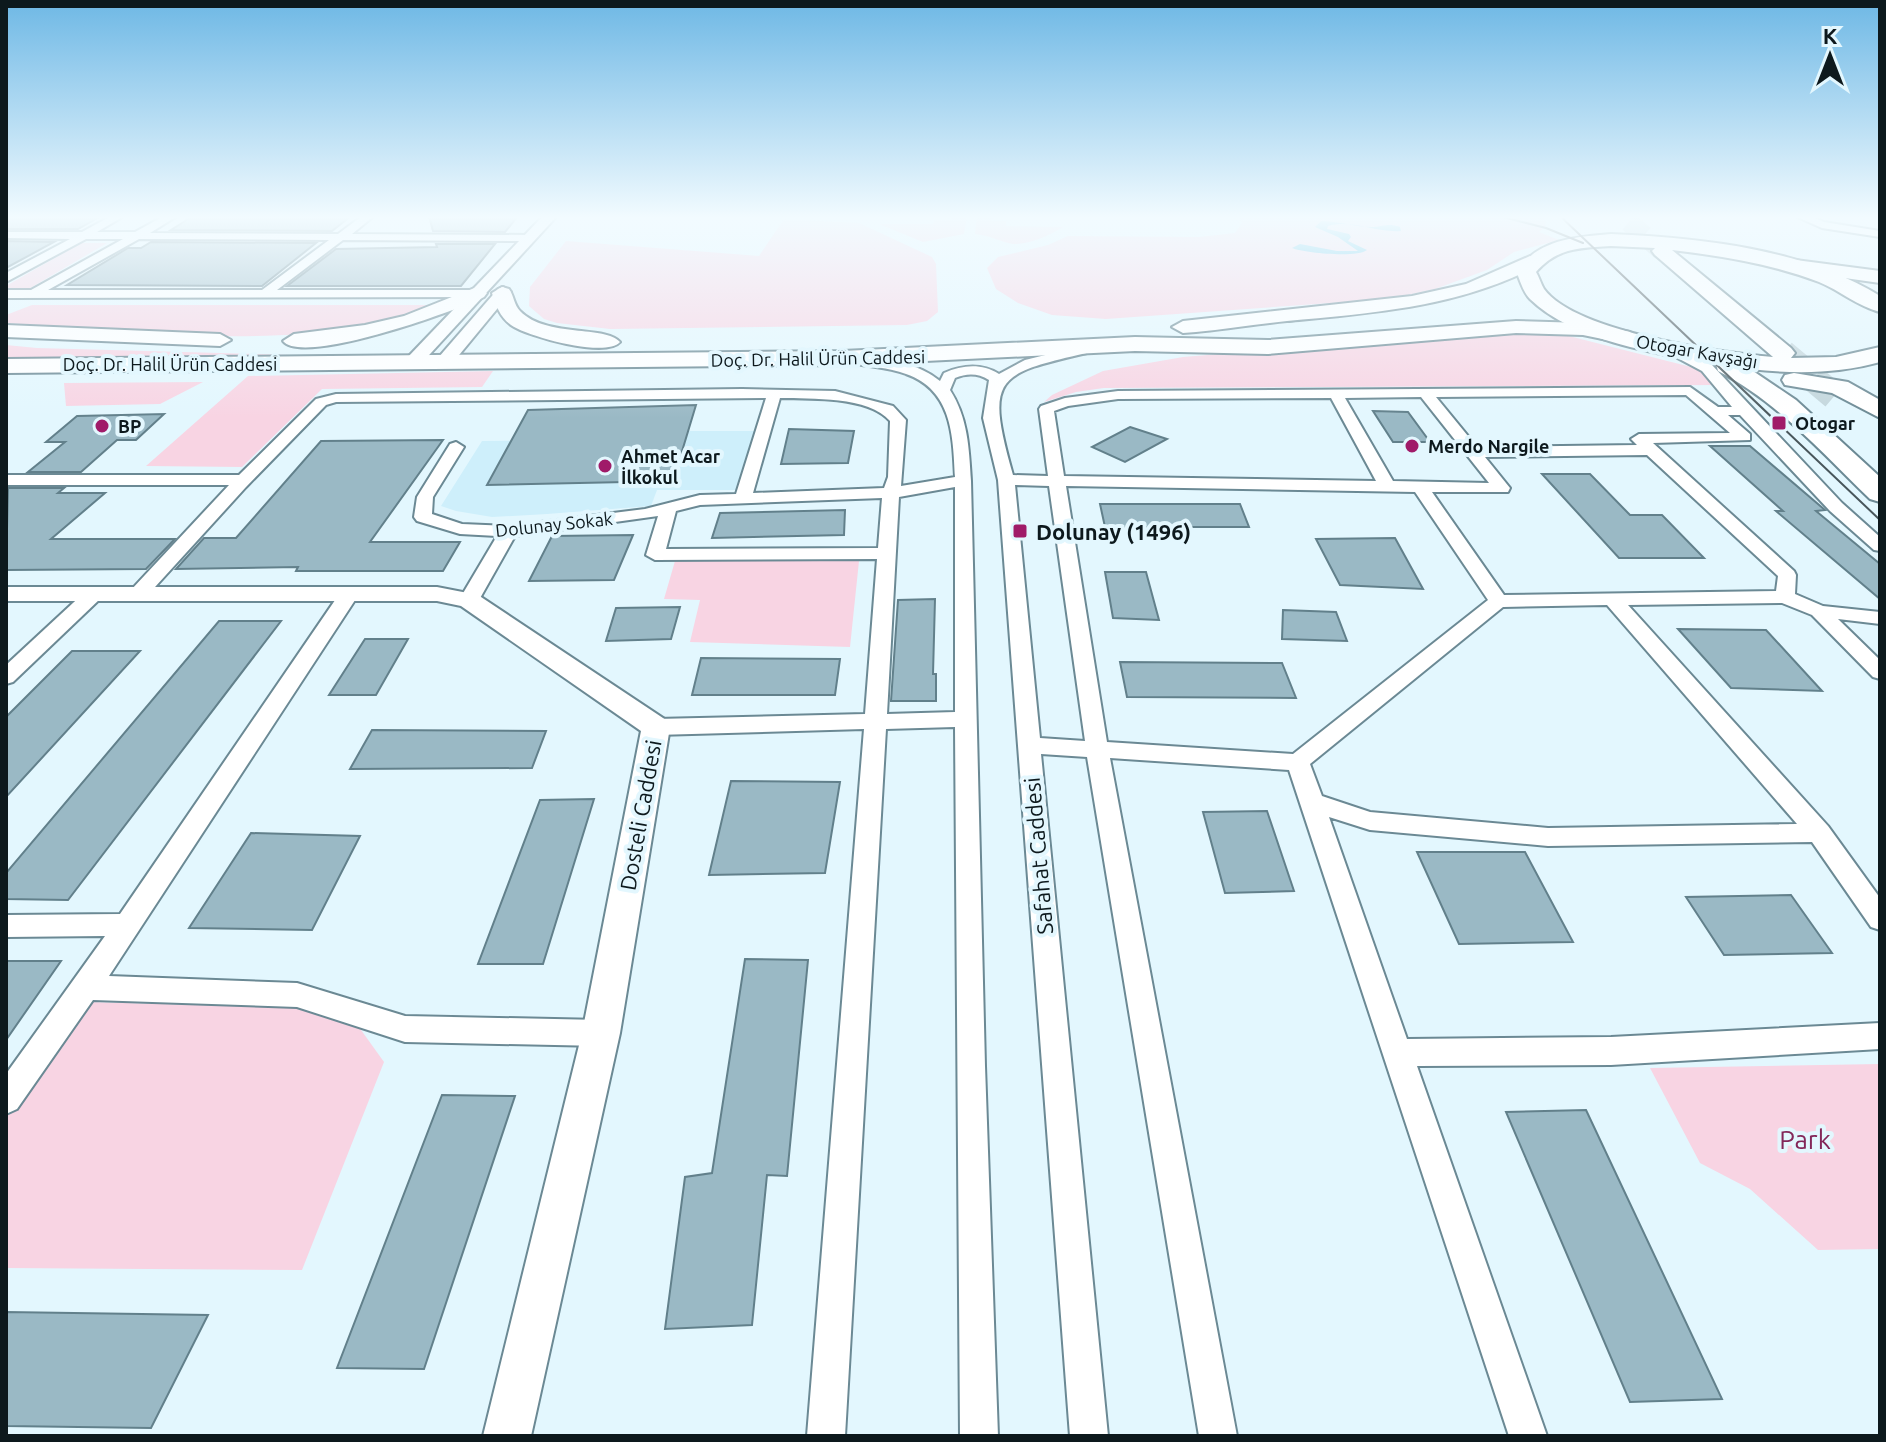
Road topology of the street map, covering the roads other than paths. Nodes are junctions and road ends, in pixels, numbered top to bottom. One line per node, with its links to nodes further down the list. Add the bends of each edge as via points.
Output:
1 (52, 283): 14 (street)
2 (279, 283): 11 (street)
3 (487, 283): 12 (street)
4 (510, 283): 21 (street)
5 (512, 283): 22 (main road, via 506,309 526,325)
6 (1482, 283): 22 (main road, Doç. Dr. Halil Ürün Caddesi, via 1430,299 1216,325 872,339)
7 (1531, 283): 18 (highway, Otogar Kavşağı, via 1544,300 1587,324)
8 (1674, 283): 25 (highway)
9 (1700, 283): 26 (highway)
10 (1838, 283): 16 (highway)
11 (265, 293): 12 (street); 14 (street)
12 (477, 293): 20 (street); 20 (main road, Doç. Dr. Halil Ürün Caddesi, via 392,326 286,341)
13 (6, 294): 14 (street)
14 (32, 294): 15 (street)
15 (6, 304)
16 (1880, 306)
17 (6, 331): 19 (main road, Doç. Dr. Halil Ürün Caddesi)
18 (1628, 338): 23 (main road, Doç. Dr. Halil Ürün Caddesi, via 1583,329 1516,327 1268,347); 24 (highway, Otogar Kavşağı)
19 (247, 340)
20 (432, 342): 21 (main road, Doç. Dr. Halil Ürün Caddesi); 30 (street)
21 (460, 342): 22 (main road, Doç. Dr. Halil Ürün Caddesi); 31 (street)
22 (610, 342): 29 (main road, via 514,350 504,355)
23 (1096, 347): 28 (main road, Doç. Dr. Halil Ürün Caddesi); 34 (street, via 1029,363 1014,370)
24 (1680, 352): 27 (highway, Otogar Kavşağı, via 1800,365); 37 (highway, via 1736,370); 43 (street, via 1707,368)
25 (1753, 352)
26 (1783, 353)
27 (1880, 354)
28 (843, 358): 29 (main road, Doç. Dr. Halil Ürün Caddesi); 33 (street, via 904,367)
29 (508, 361): 31 (main road, Doç. Dr. Halil Ürün Caddesi)
30 (413, 362): 31 (main road, Doç. Dr. Halil Ürün Caddesi); 32 (main road, Doç. Dr. Halil Ürün Caddesi)
31 (444, 362)
32 (6, 366)
33 (944, 388): 34 (street, via 957,371 981,370 996,379); 53 (street, via 955,411)
34 (994, 392): 51 (street, Safahat Caddesi, via 991,410)
35 (1335, 392): 36 (street); 52 (street, via 1118,395 1065,402 1046,409); 54 (street)
36 (1424, 392): 42 (street, via 1690,391); 47 (street)
37 (1769, 392): 41 (highway, via 1782,381 1814,381 1851,392); 57 (highway)
38 (774, 394): 50 (street, via 336,398 321,402); 56 (street, via 835,395 888,409 898,420); 58 (street)
39 (1808, 401): 48 (highway)
40 (1841, 402): 44 (highway)
41 (1880, 410)
42 (1714, 411): 43 (street); 46 (street, via 1745,437 1639,439)
43 (1744, 411): 61 (street)
44 (1880, 435)
45 (456, 447): 60 (street, Dolunay Sokak, via 425,497 423,517 460,529)
46 (1651, 450): 47 (street); 67 (street, via 1787,575)
47 (1474, 452): 55 (street, via 1502,488)
48 (1880, 465)
49 (6, 480): 50 (street)
50 (243, 480): 65 (street)
51 (1006, 480): 52 (street); 78 (street, Safahat Caddesi)
52 (1057, 480): 54 (street); 79 (street)
53 (963, 481): 56 (street, Dolunay Sokak); 75 (street)
54 (1387, 486): 55 (street)
55 (1420, 486): 70 (street)
56 (891, 493): 58 (street, Dolunay Sokak); 62 (street)
57 (1880, 493)
58 (743, 498): 59 (street, Dolunay Sokak)
59 (669, 507): 60 (street, Dolunay Sokak); 62 (street, via 655,555)
60 (509, 531): 69 (street)
61 (1880, 546)
62 (887, 553): 76 (street)
63 (6, 594): 64 (street, Dosteli Caddesi)
64 (94, 594): 65 (street, Dosteli Caddesi); 74 (street)
65 (138, 594): 66 (street, Dosteli Caddesi)
66 (349, 594): 69 (street, Dosteli Caddesi, via 437,594); 84 (street)
67 (1785, 597): 68 (street); 71 (street)
68 (1612, 599): 70 (street); 82 (street)
69 (469, 600): 77 (street, Dosteli Caddesi)
70 (1498, 601): 80 (street)
71 (1819, 611): 72 (street); 73 (street)
72 (1880, 618)
73 (1880, 672)
74 (6, 677)
75 (966, 719): 76 (street); 93 (street)
76 (875, 720): 77 (street); 92 (street)
77 (656, 727): 87 (street, Dosteli Caddesi)
78 (1028, 745): 79 (street); 94 (street, Safahat Caddesi)
79 (1097, 749): 80 (street); 95 (street)
80 (1298, 762): 81 (street)
81 (1312, 802): 82 (street, via 1370,821 1548,837); 89 (street)
82 (1819, 833): 83 (street)
83 (1880, 919)
84 (128, 925): 85 (street); 86 (street)
85 (6, 926)
86 (86, 987): 87 (street, via 297,995 405,1029); 90 (street)
87 (601, 1033): 91 (street, Dosteli Caddesi)
88 (1880, 1036): 89 (street, via 1611,1051)
89 (1397, 1053): 96 (street)
90 (6, 1099)
91 (507, 1436)
92 (826, 1436)
93 (979, 1436)
94 (1089, 1436)
95 (1218, 1436)
96 (1528, 1436)

